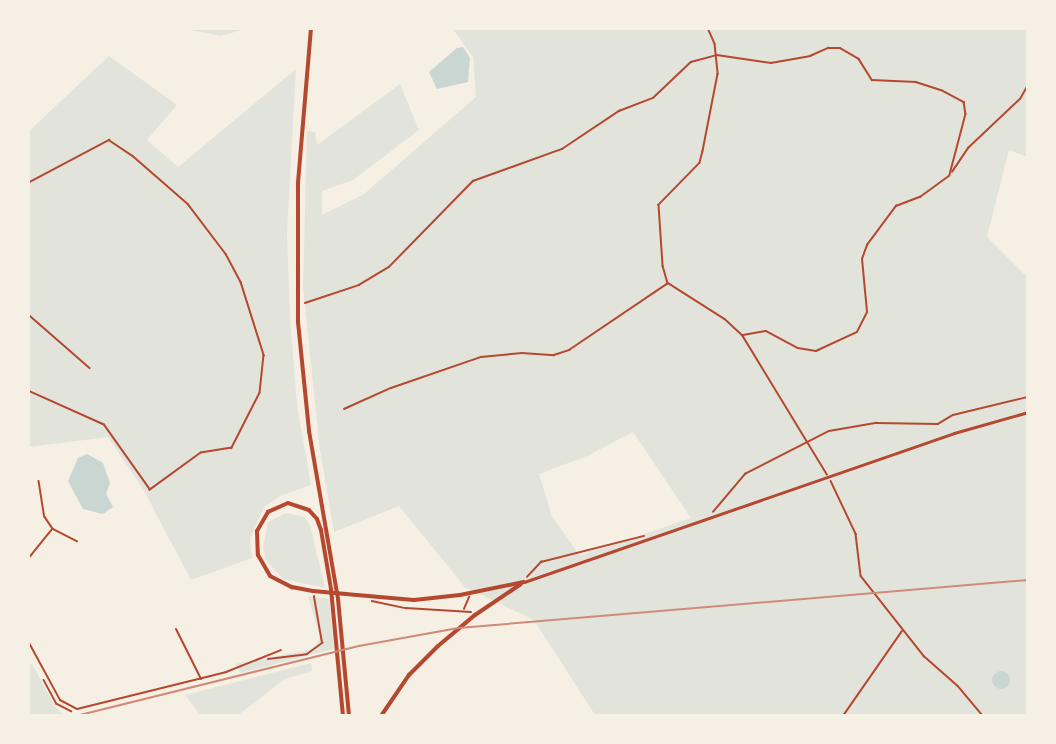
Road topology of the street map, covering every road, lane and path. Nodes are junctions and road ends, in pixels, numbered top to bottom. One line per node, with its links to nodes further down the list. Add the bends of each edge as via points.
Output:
1 (311, 28): 35 (highway, via 298,184 298,322 309,431 337,589)
2 (708, 28): 3 (path)
3 (717, 54): 5 (path, via 771,63 840,48 859,58 872,80 916,82 943,91 964,102 966,114); 7 (path, via 718,74 700,163 659,205 663,266); 8 (path, via 691,62 653,98 619,111 562,149 473,181 389,267 359,285)
4 (1028, 85): 5 (path, via 1020,99 968,148)
5 (950, 175): 10 (path, via 920,197 896,206 867,245 862,259 867,312 857,332 816,351 798,348 766,331)
6 (28, 183): 12 (path, via 109,140 133,156 188,204 226,254 241,282 264,355 260,393 232,448 193,457 150,490 104,425)
7 (668, 283): 10 (path, via 725,319); 14 (path, via 569,350 554,355 522,352 481,357 391,388)
8 (304, 303)
9 (28, 314): 11 (path)
10 (743, 336): 16 (path)
11 (90, 368)
12 (28, 391)
13 (1028, 397): 16 (path, via 953,415 938,424 876,423 829,431)
14 (344, 410)
15 (1028, 412): 17 (street)
16 (807, 440): 17 (path); 19 (path, via 746,474 723,504)
17 (828, 476): 24 (street); 29 (path, via 856,534 861,576)
18 (39, 481): 20 (lane, via 45,517)
19 (705, 516)
20 (53, 529): 22 (lane); 23 (lane)
21 (645, 536): 24 (path, via 541,562)
22 (77, 541)
23 (28, 559)
24 (524, 582): 34 (highway, via 432,599 357,595 314,591 280,583 260,561 256,543 261,520 277,506 288,503 309,510 321,530); 36 (highway, via 496,598 438,646 409,675)
25 (318, 595): 32 (path, via 312,600 323,638 318,647 284,659)
26 (367, 600): 27 (path, via 406,608)
27 (464, 610)
28 (176, 629): 33 (street)
29 (902, 630): 37 (path); 38 (path)
30 (28, 641): 33 (street, via 60,700 69,707)
31 (281, 650): 32 (street)
32 (264, 659): 33 (street)
33 (201, 679)
34 (343, 716)
35 (349, 716)
36 (381, 716)
37 (843, 716)
38 (983, 716)

